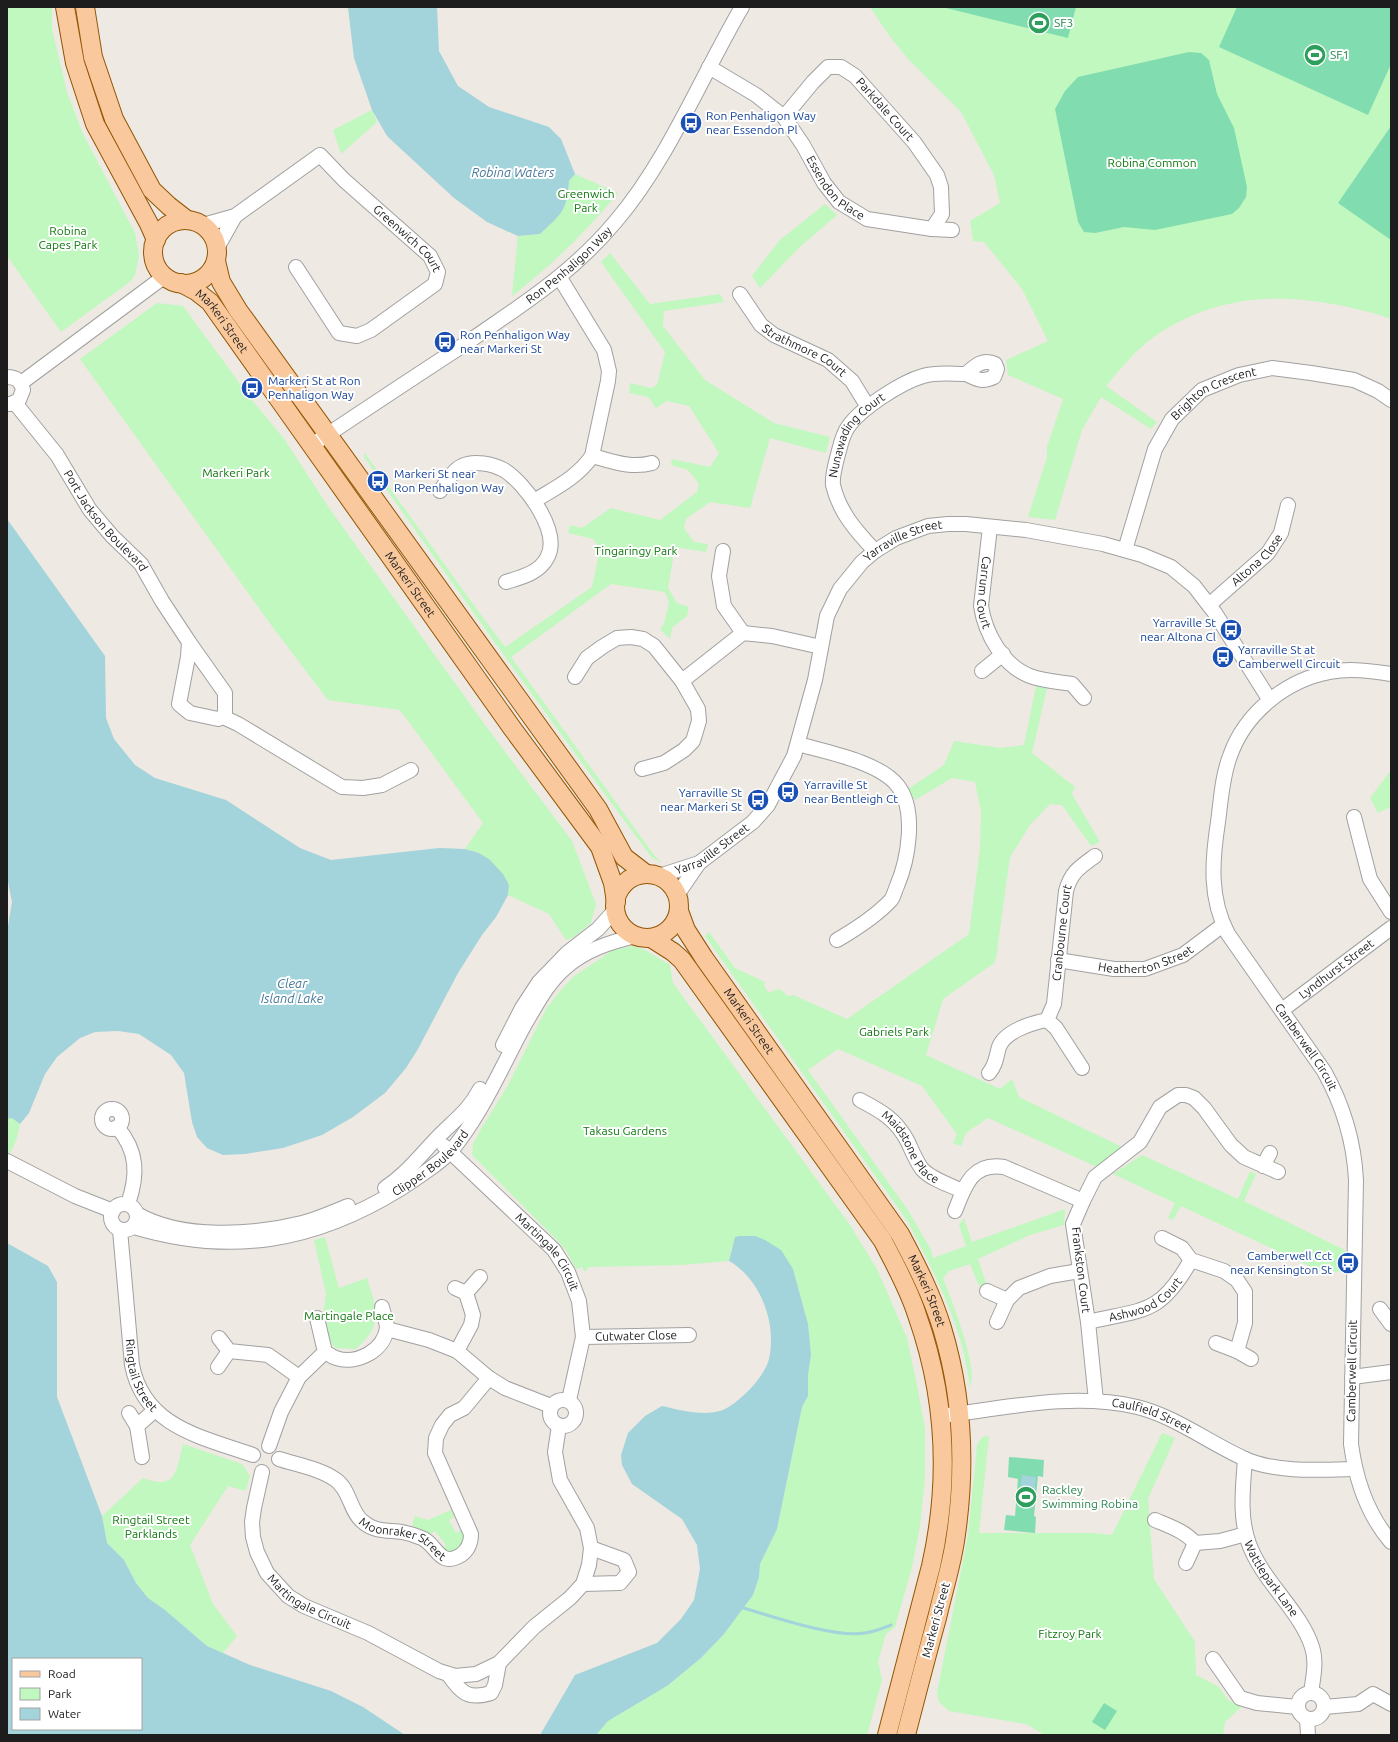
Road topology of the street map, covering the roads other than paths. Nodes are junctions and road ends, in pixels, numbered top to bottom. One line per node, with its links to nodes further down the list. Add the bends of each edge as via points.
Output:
1 (66, 7): 10 (main road, via 75,63 95,124 150,224)
2 (85, 7): 7 (main road, via 93,57 114,119 152,190 168,206)
3 (742, 7): 4 (street, Ron Penhaligon Way)
4 (709, 67): 5 (street, Essendon Place, via 756,95); 13 (street, Ron Penhaligon Way, via 641,189 616,221)
5 (784, 116): 8 (street, Essendon Place, via 824,183 839,202 867,219); 8 (street, Parkdale Court, via 828,67 841,67 856,76 904,131 936,175 941,187 942,214)
6 (235, 216): 7 (street, Greenwich Court); 11 (street, Greenwich Court); 12 (street, Greenwich Court, via 320,155 344,180 430,256 438,272 435,284 371,330 357,336 339,333)
7 (195, 222): 10 (main road, via 177,221 168,225); 11 (main road, via 210,231 215,239)
8 (932, 229): 9 (street, Essendon Place)
9 (952, 230)
10 (156, 240): 14 (main road, via 154,250 158,269)
11 (216, 254): 14 (main road, via 208,275 200,280 191,283); 22 (main road, Markeri Street, via 221,282 238,310)
12 (296, 267)
13 (560, 278): 22 (street, Ron Penhaligon Way); 24 (street, via 604,350 609,371)
14 (173, 280): 18 (street); 23 (main road, Markeri Street, via 196,291 210,302)
15 (740, 294): 21 (street, Strathmore Court, via 761,325 774,335 828,360 852,381)
16 (966, 374): 21 (street, Nunawading Court, via 941,373 923,376)
17 (7, 377): 18 (street)
18 (21, 383): 20 (street, via 23,394)
19 (1391, 400): 30 (street, Brighton Crescent, via 1354,380 1272,368 1239,375 1202,390 1172,419 1155,449)
20 (11, 403): 36 (street, Port Jackson Boulevard, via 57,455 90,510 141,564 162,602)
21 (868, 407): 32 (street, Nunawading Court, via 848,427 838,452 833,482 840,506 856,531)
22 (328, 435): 23 (street, Ron Penhaligon Way); 52 (main road, Markeri Street, via 598,809 624,858)
23 (312, 445): 54 (main road, Markeri Street, via 600,846 613,883)
24 (592, 456): 25 (street, via 628,465 643,466); 27 (street, via 571,478)
25 (652, 462)
26 (440, 491): 27 (street, via 463,465 475,463 502,469 512,476)
27 (534, 501): 33 (street, via 551,536 548,557 526,576)
28 (1288, 505): 34 (street, Altona Close, via 1281,533 1268,553)
29 (990, 527): 30 (street, Yarraville Street, via 1026,530); 32 (street, Yarraville Street, via 948,524 928,526 896,538); 38 (street, Carrum Court, via 981,606 987,630)
30 (1125, 550): 34 (street, Yarraville Street, via 1170,567 1194,586)
31 (723, 551): 35 (street, via 719,576 724,606)
32 (875, 551): 37 (street, Yarraville Street, via 862,562 840,589 827,616)
33 (506, 582)
34 (1209, 605): 44 (street, Yarraville Street)
35 (743, 633): 37 (street); 42 (street)
36 (189, 642): 45 (street, Port Jackson Boulevard, via 225,693); 45 (street, via 179,704 190,713 218,719)
37 (821, 646): 46 (street, Yarraville Street)
38 (1003, 654): 39 (street); 43 (street, Carrum Court, via 1024,674 1072,684)
39 (982, 671)
40 (1391, 674): 44 (street, Camberwell Circuit, via 1362,670 1330,672 1304,680)
41 (575, 677): 42 (street, via 587,658 602,647 617,638 631,637 643,639 654,646)
42 (682, 681): 47 (street, via 698,709 699,721 693,741 664,763)
43 (1084, 698)
44 (1269, 699): 56 (street, Camberwell Circuit, via 1237,740 1224,776 1213,856 1213,877)
45 (223, 717): 48 (street, via 244,727 342,787 363,788 382,785)
46 (798, 744): 51 (street, Yarraville Street, via 781,784 768,805 753,822); 59 (street, via 855,760 880,771 898,786 907,805 908,838 904,868 892,899 862,925)
47 (642, 769)
48 (411, 770)
49 (1354, 817): 55 (street, via 1370,879)
50 (1095, 856): 60 (street, Cranbourne Court, via 1074,872 1069,881)
51 (699, 863): 52 (street, Yarraville Street); 53 (street)
52 (653, 875): 53 (main road, via 670,884); 54 (main road, via 633,878 623,886)
53 (678, 903): 58 (main road, via 675,921 669,929 661,935); 110 (main road, Markeri Street, via 686,930 704,958 900,1234 917,1265 942,1328)
54 (616, 906): 58 (main road, via 622,925 628,932); 67 (street, Clipper Boulevard, via 598,929 567,953 539,982 522,1008 473,1101)
55 (1391, 912)
56 (1224, 925): 60 (street, Heatherton Street, via 1183,955 1145,969 1114,969); 61 (street, Camberwell Circuit, via 1237,948)
57 (1391, 928): 61 (street, Lyndhurst Street)
58 (643, 937): 68 (street, Clipper Boulevard, via 606,944 567,966 556,976 538,1001 483,1103); 111 (main road, Markeri Street, via 673,952 682,960 883,1241 917,1314 936,1383)
59 (837, 940)
60 (1058, 960): 62 (street, Cranbourne Court, via 1054,1004)
61 (1282, 1010): 103 (street, Camberwell Circuit, via 1314,1054 1334,1088 1348,1125 1355,1160)
62 (1047, 1020): 63 (street, via 1056,1028); 64 (street, via 1029,1024 1003,1040 995,1066)
63 (1082, 1068)
64 (989, 1073)
65 (860, 1100): 73 (street, Maidstone Place, via 882,1111 894,1122 923,1170)
66 (117, 1127): 77 (street, via 129,1145 133,1158 135,1173)
67 (437, 1138): 68 (street, Martingale Circuit); 77 (street, Clipper Boulevard, via 396,1181 323,1217 303,1223 250,1232 204,1231 166,1226 149,1220)
68 (450, 1152): 77 (street, Clipper Boulevard, via 411,1182 374,1205 306,1233 224,1243 178,1238); 92 (street, Martingale Circuit, via 554,1250 568,1272 579,1301)
69 (1270, 1153): 71 (street)
70 (7, 1161): 75 (street, via 75,1196)
71 (1263, 1166): 72 (street, Frankston Court); 74 (street, Frankston Court, via 1244,1157 1231,1145 1194,1098 1178,1095 1160,1107 1140,1142 1095,1177)
72 (1278, 1172)
73 (963, 1191): 74 (street, via 978,1172 985,1167 995,1166 1004,1167); 76 (street)
74 (1082, 1201): 80 (street, Frankston Court, via 1073,1224)
75 (113, 1211): 77 (street, via 120,1204); 77 (street, via 111,1215 114,1226)
76 (955, 1211)
77 (130, 1219): 108 (street, Ringtail Street, via 133,1369 137,1385)
78 (1162, 1238): 79 (street, Ashwood Court, via 1182,1248)
79 (1191, 1260): 88 (street, Ashwood Court, via 1172,1290 1160,1301 1144,1310); 97 (street, Ashwood Court, via 1224,1271 1237,1280 1245,1292 1245,1323)
80 (1079, 1271): 83 (street, via 1050,1276 1019,1288); 88 (street, Frankston Court)
81 (480, 1277): 96 (street, via 460,1290 473,1315)
82 (987, 1291): 83 (street)
83 (1007, 1300): 87 (street)
84 (382, 1307): 90 (street)
85 (1380, 1309): 89 (street)
86 (317, 1318): 98 (street)
87 (997, 1322)
88 (1088, 1322): 106 (street, Frankston Court)
89 (1391, 1324)
90 (387, 1329): 96 (street, via 429,1340); 98 (street, via 378,1346 360,1358 335,1358)
91 (689, 1335): 92 (street, Cutwater Close)
92 (583, 1337): 105 (street, Martingale Circuit)
93 (219, 1338): 95 (street)
94 (1216, 1344): 97 (street)
95 (229, 1351): 100 (street); 102 (street, via 268,1355)
96 (457, 1351): 104 (street)
97 (1236, 1351): 99 (street)
98 (325, 1352): 102 (street)
99 (1251, 1359)
100 (218, 1368)
101 (1391, 1372): 103 (street)
102 (299, 1377): 114 (street, via 281,1412)
103 (1352, 1377): 119 (street, Camberwell Circuit, via 1351,1444)
104 (489, 1378): 107 (street, via 505,1388); 117 (street, Moonraker Street, via 464,1408 446,1420 436,1438 435,1453 471,1534 470,1543 463,1553 454,1559 444,1558 436,1552 430,1542 422,1538 370,1527 360,1520 345,1489 337,1481 326,1474)
105 (569, 1400): 107 (street, via 559,1400); 113 (street, via 576,1409 576,1418 569,1425)
106 (1096, 1401): 110 (street, Caulfield Street, via 1057,1401); 118 (street, Caulfield Street, via 1139,1407 1173,1421)
107 (551, 1406): 113 (street, via 551,1418)
108 (155, 1410): 112 (street); 115 (street, Ringtail Street, via 189,1432)
109 (129, 1413): 112 (street)
110 (959, 1414): 111 (street, Caulfield Street); 137 (main road, Markeri Street, via 961,1484 955,1542)
111 (941, 1416): 136 (main road, Markeri Street, via 943,1478 937,1538)
112 (137, 1426): 116 (street)
113 (559, 1426): 125 (street, Martingale Circuit, via 555,1452 560,1480 587,1528)
114 (269, 1446): 115 (street, via 258,1448); 117 (street, via 277,1451)
115 (253, 1454): 120 (street, via 255,1467)
116 (142, 1457)
117 (279, 1459): 120 (street, via 274,1470)
118 (1245, 1459): 119 (street, Caulfield Street, via 1310,1471); 122 (street, Wattlepark Lane, via 1243,1499)
119 (1354, 1469): 123 (street, Camberwell Circuit, via 1367,1504 1380,1529)
120 (262, 1472): 130 (street, Martingale Circuit, via 252,1522 253,1537 267,1573 277,1585 304,1606 368,1633)
121 (1155, 1520): 124 (street, via 1176,1529)
122 (1246, 1534): 124 (street, via 1220,1541); 131 (street, Wattlepark Lane, via 1259,1564 1305,1632 1312,1648 1314,1662)
123 (1391, 1542)
124 (1195, 1543): 126 (street)
125 (590, 1548): 127 (street, Martingale Circuit, via 589,1565); 127 (street, via 624,1560 629,1572 620,1583)
126 (1186, 1562)
127 (583, 1584): 129 (street, Martingale Circuit, via 534,1627)
128 (1213, 1659): 133 (street, via 1240,1698 1257,1703)
129 (499, 1663): 130 (street, Martingale Circuit, via 476,1674); 130 (street, Martingale Circuit, via 491,1693 481,1696 470,1696 457,1688)
130 (448, 1674)
131 (1311, 1693): 133 (street, via 1299,1700); 134 (street, via 1322,1698)
132 (1391, 1704): 134 (street, via 1373,1694 1358,1704)
133 (1297, 1707): 135 (street, via 1301,1715)
134 (1324, 1707): 135 (street, via 1320,1716)
135 (1307, 1719): 138 (street)
136 (887, 1735)
137 (906, 1735)
138 (1308, 1735)

